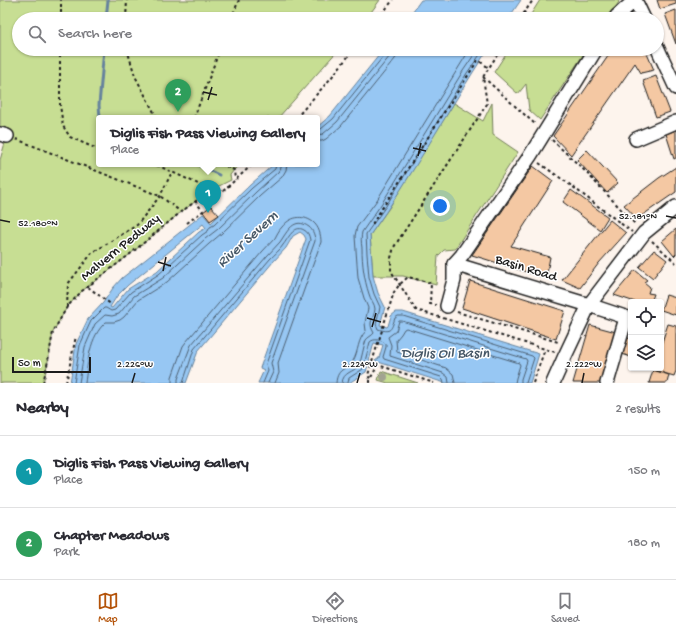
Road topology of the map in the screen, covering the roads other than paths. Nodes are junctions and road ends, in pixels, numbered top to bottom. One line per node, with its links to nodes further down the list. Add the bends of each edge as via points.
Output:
1 (635, 0): 2 (street); 3 (street)
2 (622, 12)
3 (641, 12)
4 (592, 56): 10 (street, via 530,156)
5 (661, 56): 6 (street)
6 (676, 88)
7 (676, 122): 8 (street)
8 (636, 139)
9 (675, 210): 11 (street, via 642,236)
10 (454, 264): 11 (street, Basin Road); 12 (street, via 454,280)
11 (589, 305): 13 (street, Basin Road); 14 (street)
12 (447, 308)
13 (628, 319): 15 (street)
14 (553, 383)
15 (607, 383)

